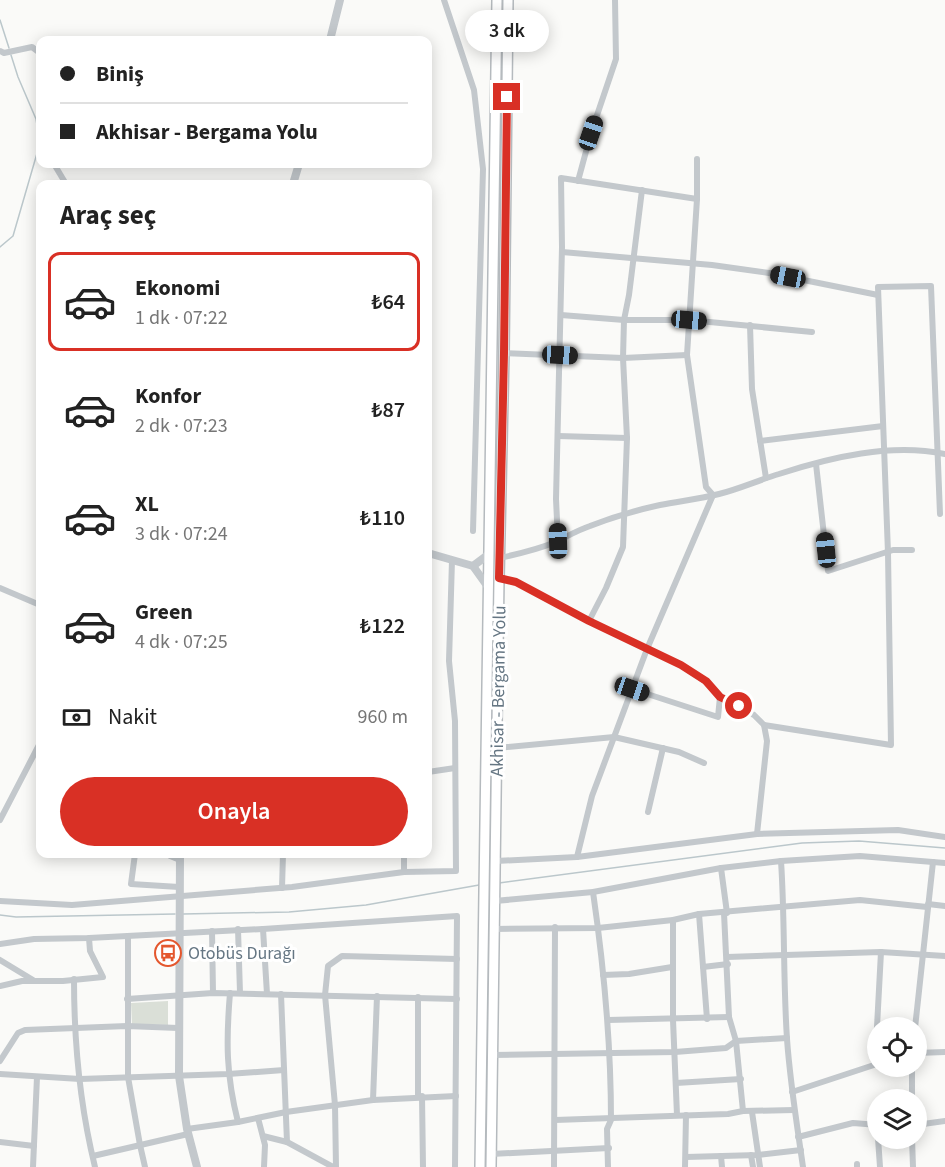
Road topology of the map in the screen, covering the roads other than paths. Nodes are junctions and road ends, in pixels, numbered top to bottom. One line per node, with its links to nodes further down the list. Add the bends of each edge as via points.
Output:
1 (340, 0): 6 (street)
2 (444, 0): 37 (street, via 474,90 483,169)
3 (497, 0): 42 (main road, Akhisar - Bergama Yolu)
4 (508, 0): 22 (main road, Akhisar - Bergama Yolu)
5 (615, 0): 10 (street, via 616,59)
6 (331, 36)
7 (36, 50): 8 (street, via 32,47)
8 (7, 51)
9 (697, 159): 12 (street)
10 (578, 180): 11 (street); 13 (street, via 561,178)
11 (642, 190): 12 (street); 14 (street)
12 (698, 199): 15 (street)
13 (562, 252): 14 (street); 17 (street)
14 (633, 260): 15 (street); 18 (street)
15 (692, 264): 16 (street, via 769,273); 19 (street)
16 (878, 295): 26 (street); 31 (street, via 878,287 931,286)
17 (561, 315): 18 (street); 23 (street)
18 (624, 320): 19 (street); 25 (street)
19 (689, 320): 20 (street); 24 (street)
20 (750, 325): 21 (street); 29 (street, via 752,389)
21 (812, 332)
22 (504, 353): 23 (street); 43 (main road, Akhisar - Bergama Yolu)
23 (560, 355): 25 (street); 27 (street)
24 (687, 355): 25 (street); 34 (street, via 706,487)
25 (623, 358): 28 (street)
26 (883, 426): 29 (street); 30 (street)
27 (558, 436): 28 (street); 38 (street)
28 (627, 438): 36 (street)
29 (760, 441): 33 (street)
30 (884, 452): 31 (street, via 922,449); 32 (street); 40 (street)
31 (942, 453): 35 (street)
32 (816, 464): 33 (street); 40 (street, via 828,571)
33 (766, 478): 34 (street)
34 (713, 495): 36 (street); 51 (street)
35 (940, 514)
36 (623, 515): 38 (street); 50 (street, via 623,547)
37 (473, 531)
38 (558, 541): 43 (street)
39 (912, 550): 40 (street)
40 (888, 553): 54 (street, via 891,745)
41 (432, 554): 44 (street)
42 (489, 554): 45 (street); 47 (main road, Akhisar - Bergama Yolu)
43 (501, 558): 46 (main road, Akhisar - Bergama Yolu)
44 (452, 560): 45 (street); 60 (street, via 449,661)
45 (473, 566): 47 (street)
46 (499, 578): 50 (street, via 516,582); 56 (main road, Akhisar - Bergama Yolu)
47 (488, 587): 193 (main road, Akhisar - Bergama Yolu)
48 (0, 588): 49 (street)
49 (36, 603)
50 (589, 621): 51 (street)
51 (646, 649): 52 (street); 53 (street, via 706,681)
52 (632, 689): 53 (street, via 718,717); 55 (street)
53 (720, 697): 54 (street, via 754,715)
54 (764, 725): 64 (street, via 767,741)
55 (614, 737): 56 (street); 57 (street); 66 (street, via 592,796)
56 (497, 748): 74 (main road, Akhisar - Bergama Yolu)
57 (663, 748): 59 (street); 62 (street)
58 (36, 751): 63 (street)
59 (704, 763)
60 (455, 768): 61 (street); 76 (street, via 456,871)
61 (432, 771)
62 (648, 812)
63 (0, 820)
64 (757, 834): 65 (street, via 898,830); 66 (street)
65 (945, 837)
66 (577, 857): 74 (street)
67 (134, 858): 79 (street, via 131,884)
68 (181, 858): 79 (street)
69 (283, 858): 77 (street)
70 (404, 858): 76 (street)
71 (781, 861): 72 (street, via 860,856); 75 (street); 82 (street)
72 (933, 862): 73 (street); 83 (street)
73 (945, 863)
74 (496, 865): 80 (main road, Akhisar - Bergama Yolu)
75 (721, 868): 78 (street); 85 (street)
76 (404, 872): 77 (street)
77 (282, 888): 79 (street)
78 (593, 892): 80 (street); 89 (street)
79 (178, 894): 81 (street, via 72,905); 94 (street)
80 (496, 896): 92 (main road, Akhisar - Bergama Yolu)
81 (0, 902)
82 (784, 906): 83 (street, via 860,900); 85 (street); 100 (street)
83 (927, 906): 84 (street); 99 (street)
84 (945, 906)
85 (725, 913): 86 (street); 104 (street)
86 (699, 914): 87 (street); 106 (street)
87 (673, 920): 89 (street); 105 (street)
88 (555, 927): 89 (street); 92 (street); 138 (street)
89 (598, 928): 107 (street)
90 (238, 929): 91 (street); 93 (street); 113 (street)
91 (263, 929): 102 (street, via 457,916); 114 (street)
92 (495, 929): 137 (main road, Akhisar - Bergama Yolu)
93 (212, 931): 94 (street); 111 (street)
94 (179, 933): 95 (street); 118 (street)
95 (128, 936): 96 (street); 120 (street)
96 (88, 938): 97 (street); 108 (street, via 103,977)
97 (0, 944)
98 (881, 952): 99 (street); 100 (street); 123 (street)
99 (923, 954): 101 (street); 124 (street)
100 (785, 955): 104 (street); 131 (street)
101 (945, 956)
102 (457, 959): 116 (street, via 342,956 328,966); 121 (street)
103 (0, 960): 109 (street)
104 (728, 961): 106 (street); 122 (street)
105 (672, 967): 107 (street); 127 (street)
106 (703, 967): 125 (street)
107 (603, 975): 126 (street)
108 (74, 979): 109 (street); 130 (street)
109 (33, 980): 110 (street)
110 (0, 986)
111 (213, 993): 112 (street); 118 (street)
112 (230, 993): 113 (street); 143 (street)
113 (240, 993): 114 (street)
114 (267, 994): 115 (street)
115 (281, 994): 116 (street); 141 (street)
116 (325, 995): 117 (street); 154 (street)
117 (377, 996): 119 (street); 153 (street)
118 (178, 997): 120 (street); 129 (street)
119 (418, 998): 121 (street); 152 (street)
120 (127, 999): 128 (street)
121 (457, 999): 151 (street)
122 (729, 1017): 125 (street); 132 (street)
123 (878, 1017)
124 (916, 1017)
125 (707, 1019): 127 (street)
126 (608, 1020): 127 (street); 136 (street)
127 (673, 1020): 133 (street)
128 (127, 1026): 129 (street); 130 (street); 146 (street)
129 (178, 1028): 144 (street)
130 (74, 1029): 139 (street, via 25,1030); 147 (street)
131 (787, 1038): 132 (street); 150 (street)
132 (736, 1041): 133 (street, via 726,1048); 148 (street)
133 (675, 1052): 136 (street); 149 (street)
134 (945, 1052): 135 (street)
135 (927, 1053)
136 (611, 1054): 138 (street); 163 (street)
137 (493, 1055): 138 (street); 180 (main road, Akhisar - Bergama Yolu)
138 (554, 1055): 162 (street)
139 (0, 1061)
140 (867, 1067): 150 (street)
141 (284, 1070): 143 (street); 157 (street)
142 (0, 1074): 145 (street)
143 (228, 1074): 144 (street); 165 (street)
144 (179, 1076): 146 (street); 168 (street)
145 (37, 1077): 147 (street); 174 (street)
146 (128, 1077): 147 (street); 173 (street)
147 (80, 1079): 182 (street)
148 (741, 1079): 149 (street); 156 (street)
149 (676, 1083): 160 (street)
150 (792, 1092): 155 (street)
151 (456, 1095): 152 (street); 192 (street)
152 (420, 1096): 153 (street); 191 (street)
153 (373, 1100): 154 (street)
154 (335, 1105): 157 (street); 190 (street)
155 (794, 1110): 158 (street); 170 (street)
156 (743, 1111): 158 (street); 159 (street)
157 (285, 1112): 161 (street); 172 (street)
158 (752, 1112): 181 (street)
159 (686, 1115): 160 (street); 184 (street)
160 (677, 1116): 163 (street)
161 (258, 1118): 165 (street); 169 (street)
162 (555, 1120): 163 (street); 176 (street)
163 (611, 1120): 175 (street)
164 (945, 1121): 166 (street)
165 (238, 1122): 168 (street)
166 (927, 1123)
167 (867, 1124): 170 (street, via 853,1123)
168 (188, 1132): 173 (street); 188 (street)
169 (263, 1136): 172 (street); 189 (street)
170 (798, 1137): 179 (street)
171 (0, 1142): 174 (street)
172 (287, 1142): 190 (street)
173 (140, 1144): 182 (street); 187 (street)
174 (34, 1146): 185 (street)
175 (609, 1148): 176 (street); 196 (street)
176 (555, 1149): 180 (street); 195 (street)
177 (879, 1149): 202 (street)
178 (912, 1149): 203 (street)
179 (801, 1150): 181 (street); 201 (street)
180 (491, 1154): 194 (main road, Akhisar - Bergama Yolu)
181 (755, 1155): 183 (street); 199 (street); 200 (street)
182 (93, 1156): 186 (street)
183 (721, 1156): 184 (street); 198 (street)
184 (686, 1157): 197 (street)
185 (33, 1167)
186 (95, 1167)
187 (146, 1167)
188 (197, 1167)
189 (264, 1167)
190 (334, 1167)
191 (423, 1167)
192 (455, 1167)
193 (480, 1167)
194 (491, 1167)
195 (554, 1167)
196 (608, 1167)
197 (684, 1167)
198 (722, 1167)
199 (753, 1167)
200 (760, 1167)
201 (803, 1167)
202 (880, 1167)
203 (913, 1167)

